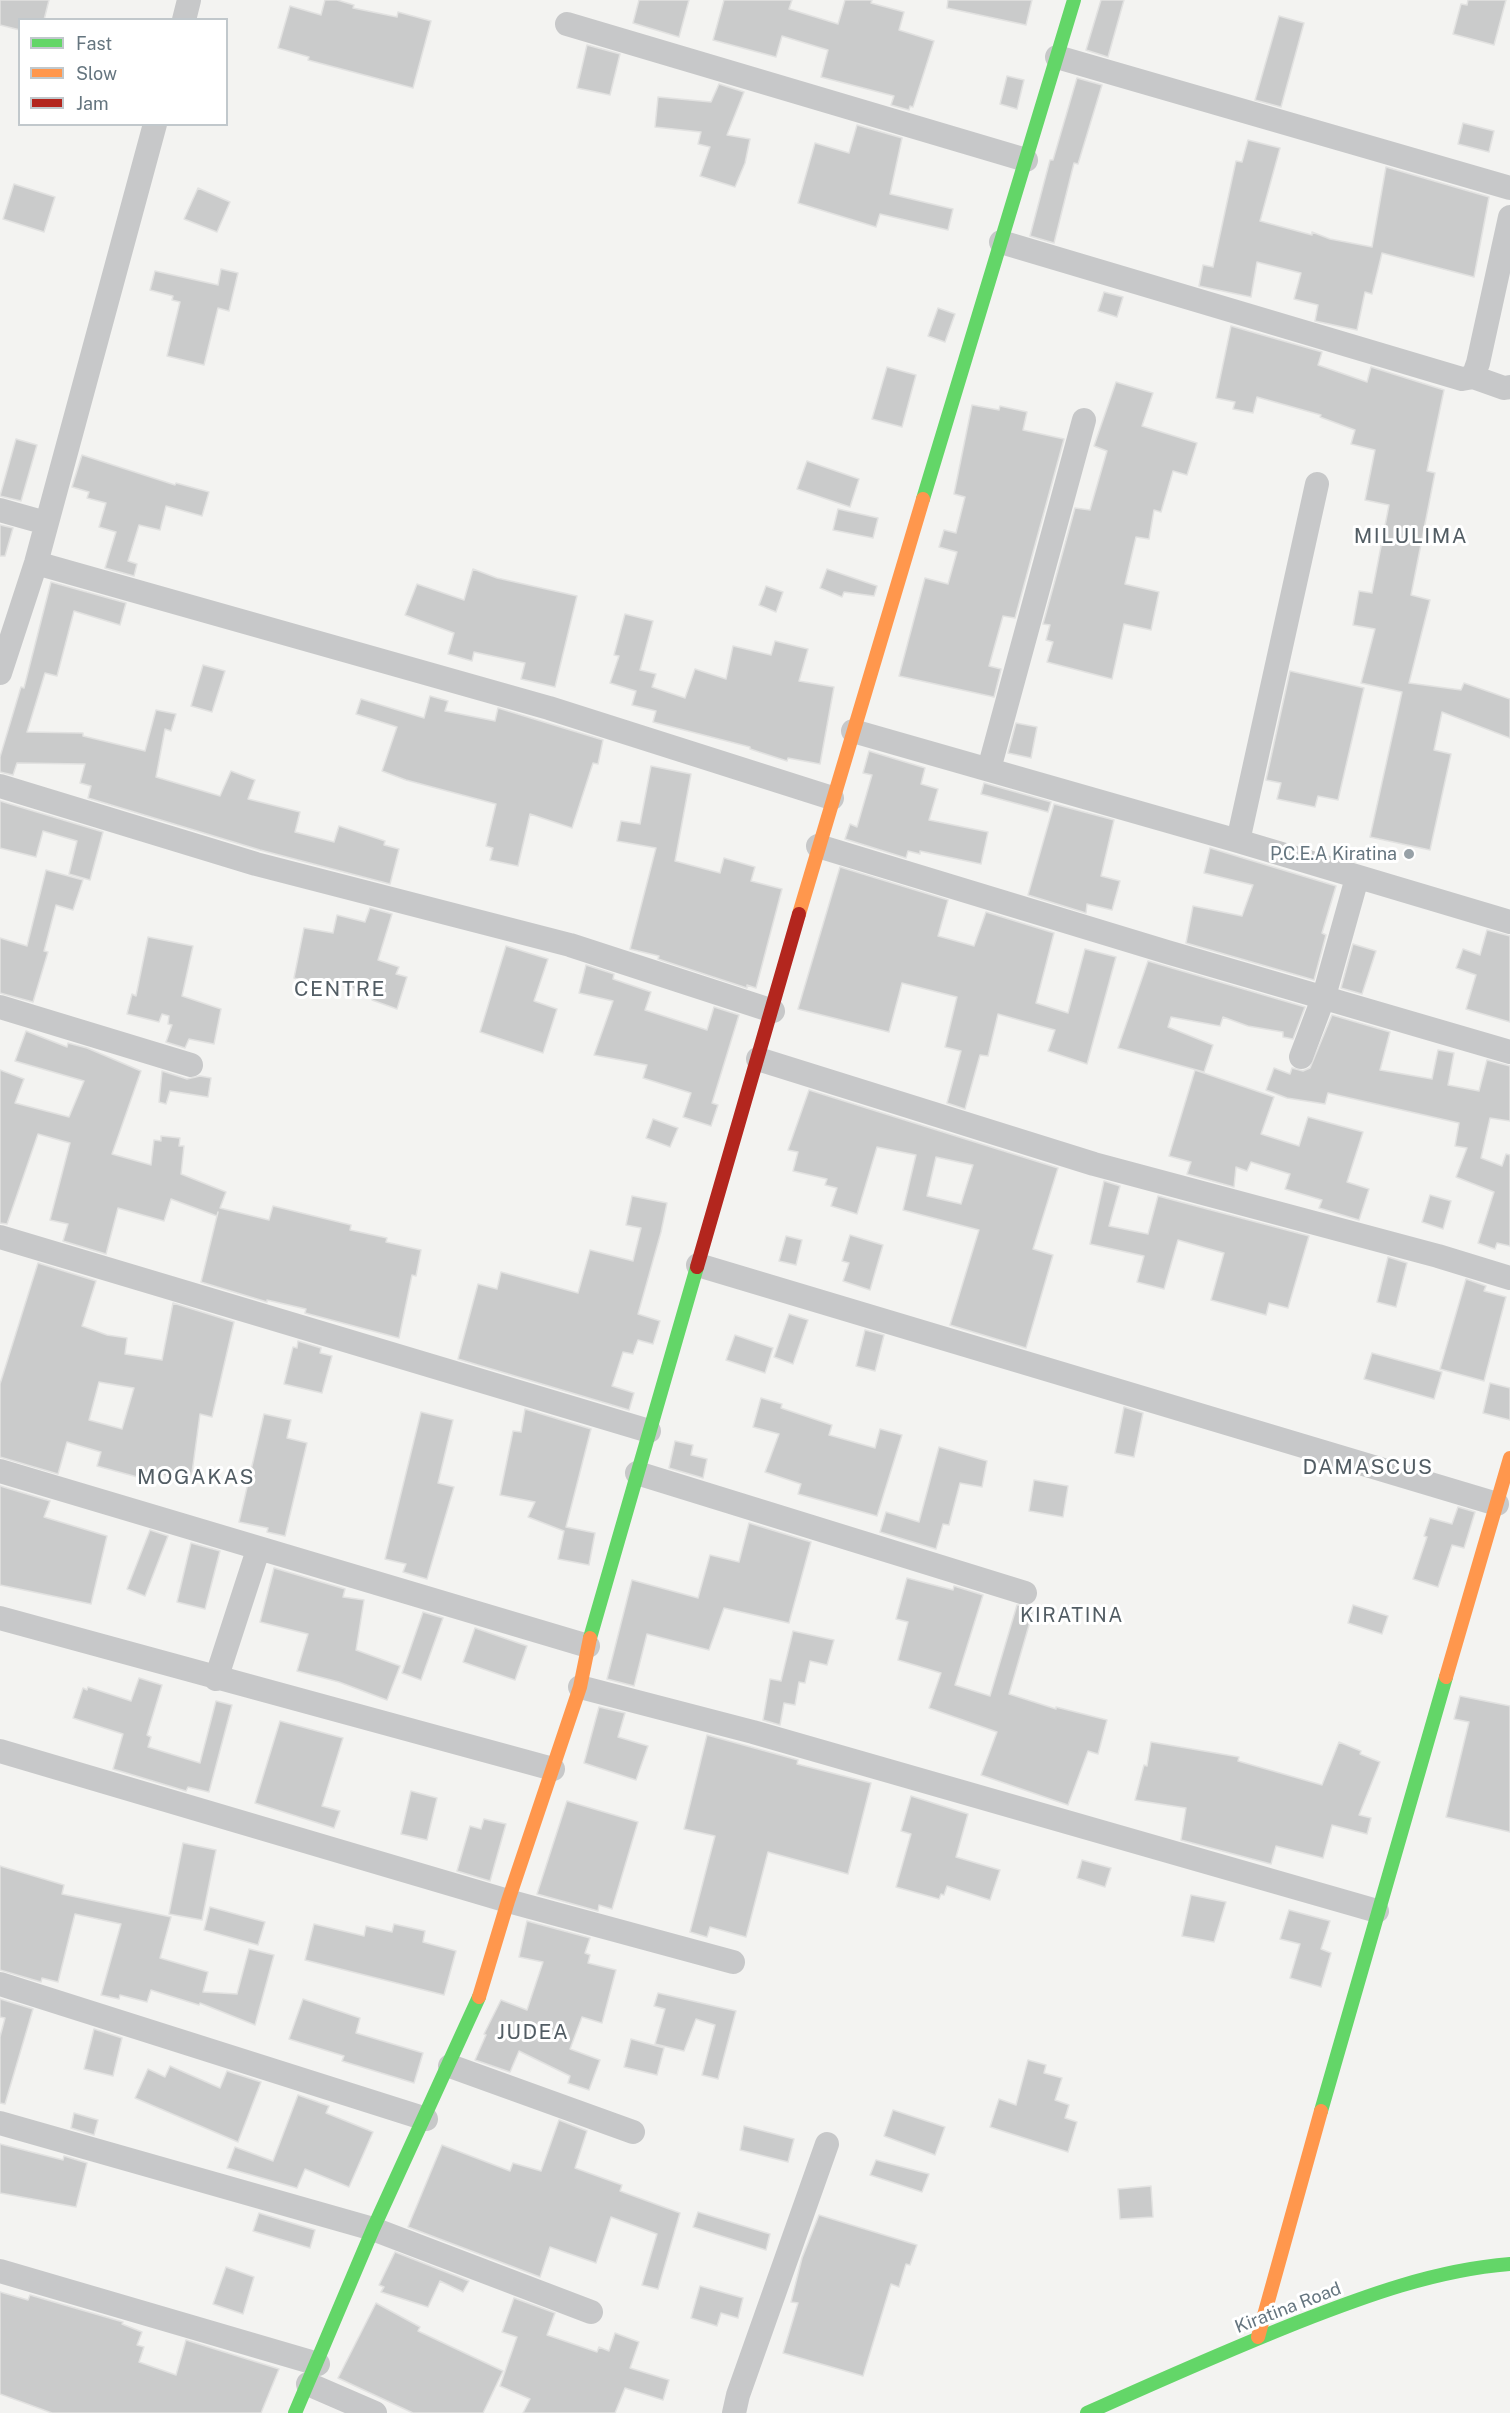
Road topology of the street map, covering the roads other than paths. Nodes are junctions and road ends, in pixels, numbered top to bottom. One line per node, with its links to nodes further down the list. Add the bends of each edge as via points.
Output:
1 (189, 0): 3 (street)
2 (1074, 0): 5 (street)
3 (184, 18)
4 (567, 24): 7 (street)
5 (1057, 57): 7 (street); 8 (street)
6 (154, 126): 16 (street)
7 (1026, 160): 10 (street)
8 (1510, 188)
9 (1510, 217): 11 (street)
10 (1001, 242): 11 (street, via 1455,377); 19 (street)
11 (1473, 377): 12 (street)
12 (1510, 387)
13 (1084, 420): 20 (street)
14 (1317, 484): 23 (street)
15 (0, 510): 16 (street)
16 (46, 523): 17 (street)
17 (36, 563): 18 (street); 22 (street, via 549,708)
18 (0, 673)
19 (853, 731): 20 (street); 22 (street)
20 (989, 769): 23 (street)
21 (0, 786): 29 (street, via 256,864 570,945)
22 (832, 798): 24 (street)
23 (1238, 841): 25 (street)
24 (818, 846): 27 (street); 29 (street)
25 (1357, 878): 26 (street); 27 (street)
26 (1510, 922)
27 (1324, 996): 30 (street); 31 (street)
28 (0, 1007): 33 (street)
29 (773, 1011): 32 (street)
30 (1510, 1052)
31 (1300, 1058)
32 (758, 1059): 35 (street); 36 (street, via 1094,1164)
33 (192, 1065)
34 (0, 1238): 37 (street)
35 (698, 1265): 37 (street); 41 (street)
36 (1510, 1278)
37 (649, 1431): 40 (street)
38 (1510, 1458): 41 (street)
39 (0, 1471): 42 (street)
40 (637, 1473): 43 (street); 45 (street)
41 (1497, 1504): 51 (street)
42 (258, 1550): 45 (street); 46 (street)
43 (1025, 1593)
44 (0, 1618): 46 (street)
45 (588, 1646): 47 (street)
46 (216, 1679): 49 (street)
47 (580, 1687): 49 (street); 51 (street, via 753,1732)
48 (0, 1751): 50 (street)
49 (553, 1769): 50 (street)
50 (508, 1901): 52 (street); 54 (street, via 478,2001)
51 (1377, 1911): 63 (street)
52 (733, 1962)
53 (0, 1984): 55 (street)
54 (450, 2066): 55 (street); 57 (street)
55 (426, 2119): 59 (street)
56 (0, 2123): 59 (street)
57 (633, 2132)
58 (827, 2144): 67 (street)
59 (373, 2229): 62 (street); 64 (street)
60 (1510, 2264): 63 (street, Kiratina Road, via 1475,2266 1415,2280)
61 (0, 2271): 64 (street)
62 (591, 2312)
63 (1258, 2337): 68 (street, Kiratina Road)
64 (313, 2374): 65 (street); 66 (street)
65 (295, 2413)
66 (375, 2413)
67 (734, 2413)
68 (1087, 2413)

